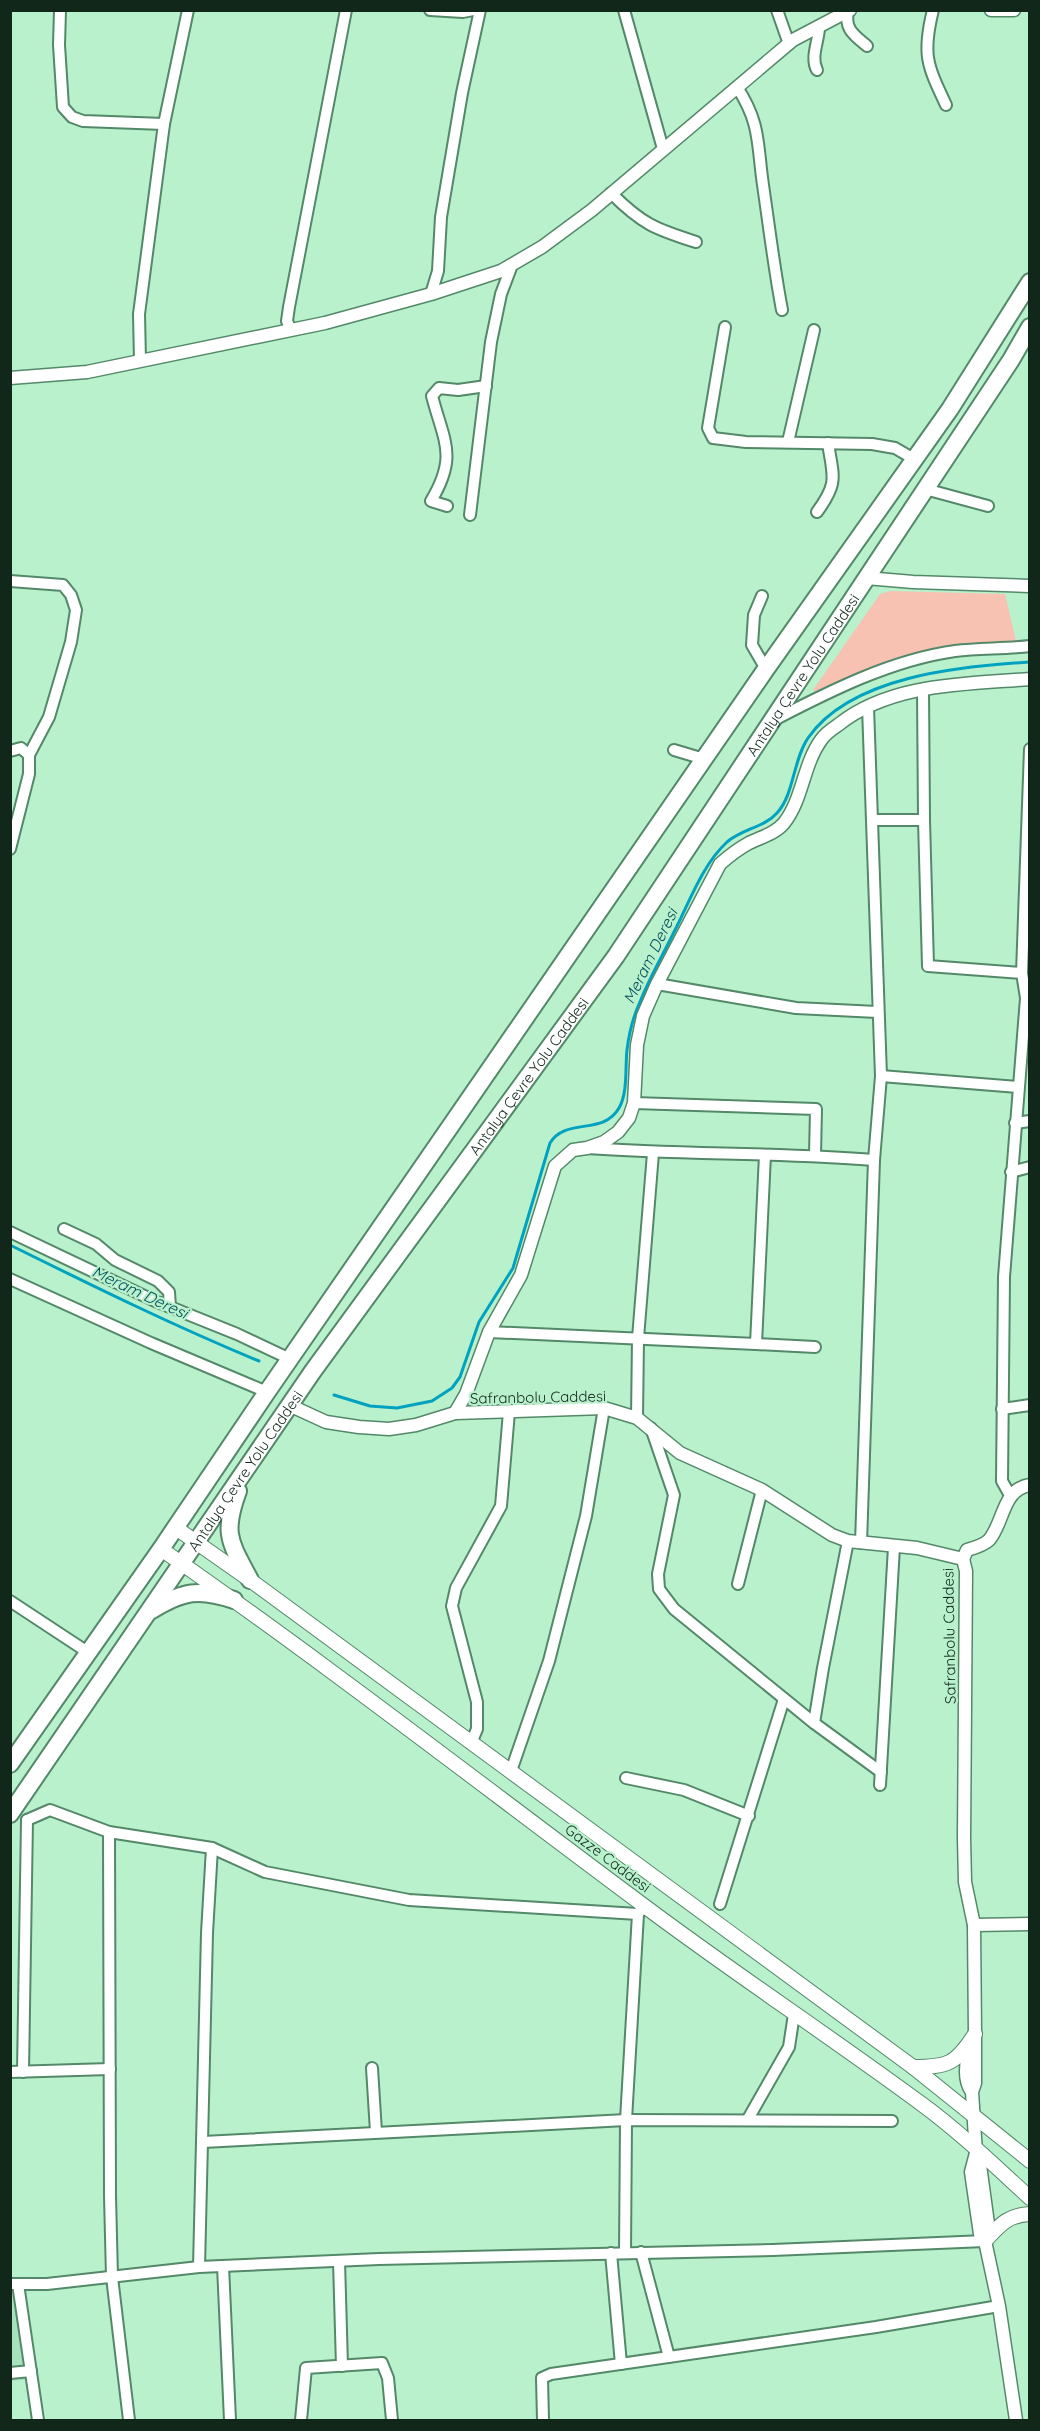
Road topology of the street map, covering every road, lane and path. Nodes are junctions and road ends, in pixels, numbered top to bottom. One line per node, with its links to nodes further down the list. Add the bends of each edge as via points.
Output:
1 (60, 10): 19 (street, via 63,107 72,117 83,121)
2 (188, 10): 19 (street)
3 (346, 10): 29 (street, via 289,307 287,321)
4 (430, 10): 5 (street)
5 (473, 10)
6 (480, 10): 25 (street, via 462,93 441,217 438,271)
7 (624, 10): 20 (street)
8 (777, 10): 14 (street)
9 (933, 10): 18 (street, via 925,46)
10 (991, 10): 11 (street)
11 (1014, 10)
12 (849, 11): 13 (street); 15 (street, via 846,20 850,32)
13 (819, 27): 14 (street); 16 (street, via 813,60)
14 (789, 44): 17 (street)
15 (867, 46)
16 (817, 69)
17 (736, 87): 20 (street); 26 (street, via 749,106 758,142)
18 (946, 105)
19 (164, 124): 31 (street, via 139,314)
20 (663, 149): 21 (street)
21 (611, 193): 22 (street, via 633,216 658,230); 23 (street, via 542,247)
22 (696, 242)
23 (512, 265): 25 (street); 33 (street, via 501,294)
24 (1029, 282): 36 (highway, Antalya Çevre Yolu Caddesi)
25 (431, 294): 29 (street)
26 (782, 309)
27 (724, 327): 34 (street, via 708,428 713,438)
28 (1029, 327): 37 (highway, Antalya Çevre Yolu Caddesi)
29 (291, 330): 31 (street)
30 (814, 330): 34 (street)
31 (140, 361): 32 (street, via 87,372)
32 (10, 378)
33 (486, 386): 38 (street, via 439,388 432,396 447,447 440,485 431,501); 41 (street)
34 (788, 442): 35 (street)
35 (828, 442): 36 (street, via 895,448); 40 (street, via 834,480 831,494)
36 (914, 459): 47 (highway, Antalya Çevre Yolu Caddesi)
37 (925, 489): 39 (street); 42 (highway, Antalya Çevre Yolu Caddesi)
38 (447, 506)
39 (988, 506)
40 (817, 512)
41 (470, 515)
42 (866, 578): 44 (street); 51 (highway, Antalya Çevre Yolu Caddesi)
43 (10, 581): 55 (street, via 63,585 76,610 49,717)
44 (1029, 586)
45 (762, 596): 47 (street, via 754,615 752,645)
46 (1029, 646): 51 (street, via 955,651 906,662 830,691)
47 (766, 669): 56 (highway, Antalya Çevre Yolu Caddesi)
48 (1029, 679): 49 (street)
49 (923, 689): 50 (street); 58 (street)
50 (868, 707): 57 (street); 61 (street, via 822,738 783,824 720,864)
51 (771, 722): 86 (highway, Antalya Çevre Yolu Caddesi, via 616,956)
52 (1029, 749): 60 (street)
53 (674, 750): 56 (street)
54 (10, 751): 55 (street, via 21,748)
55 (29, 755): 59 (street, via 29,774)
56 (704, 759): 84 (highway, Antalya Çevre Yolu Caddesi)
57 (873, 820): 58 (street); 62 (street)
58 (924, 820): 60 (street, via 928,966)
59 (10, 849)
60 (1022, 973): 63 (street)
61 (657, 984): 62 (street, via 796,1008); 66 (street, via 643,1016 637,1045)
62 (877, 1012): 64 (street)
63 (1026, 1032): 65 (street)
64 (881, 1076): 65 (street); 73 (street)
65 (1018, 1087): 68 (street)
66 (634, 1103): 69 (street, via 618,1132); 72 (street, via 816,1109)
67 (1029, 1121): 68 (street)
68 (1015, 1123): 75 (street)
69 (586, 1148): 70 (street); 80 (street, via 573,1150 555,1166 521,1275)
70 (653, 1153): 71 (street); 81 (street)
71 (765, 1155): 72 (street); 82 (street)
72 (815, 1155): 73 (street)
73 (874, 1160): 101 (street)
74 (1029, 1167): 75 (street)
75 (1011, 1172): 89 (street, via 1004,1277)
76 (64, 1229): 79 (street, via 158,1281 169,1292)
77 (10, 1232): 79 (street)
78 (10, 1279): 85 (street)
79 (170, 1307): 84 (street)
80 (489, 1332): 81 (street); 91 (street)
81 (638, 1338): 82 (street); 92 (street)
82 (756, 1344): 83 (street)
83 (816, 1347)
84 (290, 1359): 85 (highway, Antalya Çevre Yolu Caddesi)
85 (267, 1392): 98 (highway, Antalya Çevre Yolu Caddesi)
86 (289, 1405): 91 (street, Safranbolu Caddesi, via 326,1422 379,1428 416,1425); 94 (highway, Antalya Çevre Yolu Caddesi)
87 (1029, 1405): 89 (street)
88 (604, 1408): 90 (street, Safranbolu Caddesi); 92 (street, Safranbolu Caddesi); 116 (street, via 586,1516 549,1661)
89 (1002, 1409): 97 (street, via 1002,1481)
90 (509, 1412): 91 (street, Safranbolu Caddesi); 114 (street, via 501,1506 456,1588 452,1606 477,1702 477,1728)
91 (455, 1413)
92 (637, 1418): 93 (street, Safranbolu Caddesi)
93 (651, 1428): 96 (street, Safranbolu Caddesi, via 680,1453); 112 (street, via 674,1495 658,1574 659,1589 674,1608)
94 (245, 1471): 100 (highway, Antalya Çevre Yolu Caddesi); 106 (highway, via 233,1502 228,1538)
95 (1029, 1485): 97 (street, via 1021,1486)
96 (762, 1490): 99 (street, Safranbolu Caddesi, via 832,1535); 107 (street)
97 (1011, 1497): 104 (street, via 987,1543 967,1550)
98 (176, 1528): 100 (main road, Gazze Caddesi); 103 (highway, Antalya Çevre Yolu Caddesi)
99 (848, 1540): 101 (street, Safranbolu Caddesi); 113 (street)
100 (196, 1542): 105 (highway, Antalya Çevre Yolu Caddesi); 106 (main road, Gazze Caddesi)
101 (861, 1543): 102 (street, Safranbolu Caddesi)
102 (894, 1547): 104 (street, Safranbolu Caddesi); 117 (street)
103 (161, 1549): 105 (main road, Gazze Caddesi); 111 (highway, Antalya Çevre Yolu Caddesi)
104 (963, 1559): 128 (street, Safranbolu Caddesi, via 965,1882)
105 (182, 1563): 108 (main road, Gazze Caddesi); 110 (highway, Antalya Çevre Yolu Caddesi)
106 (250, 1580): 114 (main road, Gazze Caddesi)
107 (738, 1584)
108 (234, 1600): 110 (highway, via 211,1593 187,1593); 126 (main road, Gazze Caddesi)
109 (10, 1601): 111 (street)
110 (146, 1614): 120 (highway, Antalya Çevre Yolu Caddesi)
111 (89, 1653): 115 (highway, Antalya Çevre Yolu Caddesi)
112 (784, 1699): 113 (street); 121 (street)
113 (814, 1723): 117 (street)
114 (471, 1743): 116 (main road, Gazze Caddesi)
115 (10, 1764)
116 (511, 1771): 131 (main road, Gazze Caddesi)
117 (881, 1772): 119 (street)
118 (626, 1778): 121 (street, via 684,1790)
119 (880, 1785)
120 (12, 1812): 122 (street)
121 (750, 1816): 125 (street)
122 (27, 1820): 123 (street, via 50,1810); 135 (street)
123 (109, 1832): 124 (street); 133 (street)
124 (212, 1848): 126 (street, via 265,1872 409,1900); 141 (street)
125 (720, 1904)
126 (641, 1910): 129 (main road, Gazze Caddesi); 138 (street)
127 (1029, 1924): 128 (street)
128 (974, 1925): 130 (street, Safranbolu Caddesi)
129 (794, 2014): 137 (street, via 789,2047); 142 (main road, Gazze Caddesi, via 925,2106)
130 (975, 2034): 131 (main road, via 950,2063); 136 (street, Safranbolu Caddesi)
131 (913, 2067): 136 (main road, Gazze Caddesi)
132 (372, 2068): 140 (street)
133 (110, 2069): 135 (street); 153 (street)
134 (10, 2072): 135 (street)
135 (23, 2072)
136 (973, 2115): 142 (street, Safranbolu Caddesi); 143 (main road, Gazze Caddesi)
137 (748, 2119): 138 (street); 139 (street)
138 (626, 2120): 140 (street); 149 (street)
139 (892, 2121)
140 (376, 2132): 141 (street)
141 (203, 2142): 152 (street)
142 (975, 2151): 144 (main road, Gazze Caddesi); 146 (street, Safranbolu Caddesi, via 989,2231)
143 (1029, 2161)
144 (1029, 2198)
145 (1029, 2214): 146 (main road, via 1015,2215)
146 (985, 2241): 147 (street); 155 (street, Safranbolu Caddesi)
147 (641, 2252): 149 (street); 156 (street)
148 (611, 2253): 149 (street); 150 (street); 157 (street)
149 (625, 2253)
150 (339, 2260): 151 (street); 158 (street)
151 (223, 2266): 152 (street); 163 (street)
152 (200, 2267): 153 (street)
153 (112, 2277): 154 (street); 162 (street)
154 (14, 2284): 159 (street)
155 (999, 2306): 156 (street); 167 (street, Safranbolu Caddesi)
156 (669, 2357): 157 (street)
157 (621, 2364): 166 (street, via 542,2378)
158 (342, 2366): 164 (street, via 306,2368); 165 (street, via 382,2363 388,2378)
159 (31, 2371): 160 (street); 161 (street)
160 (10, 2373)
161 (38, 2421)
162 (129, 2421)
163 (230, 2421)
164 (301, 2421)
165 (392, 2421)
166 (543, 2421)
167 (1016, 2421)

